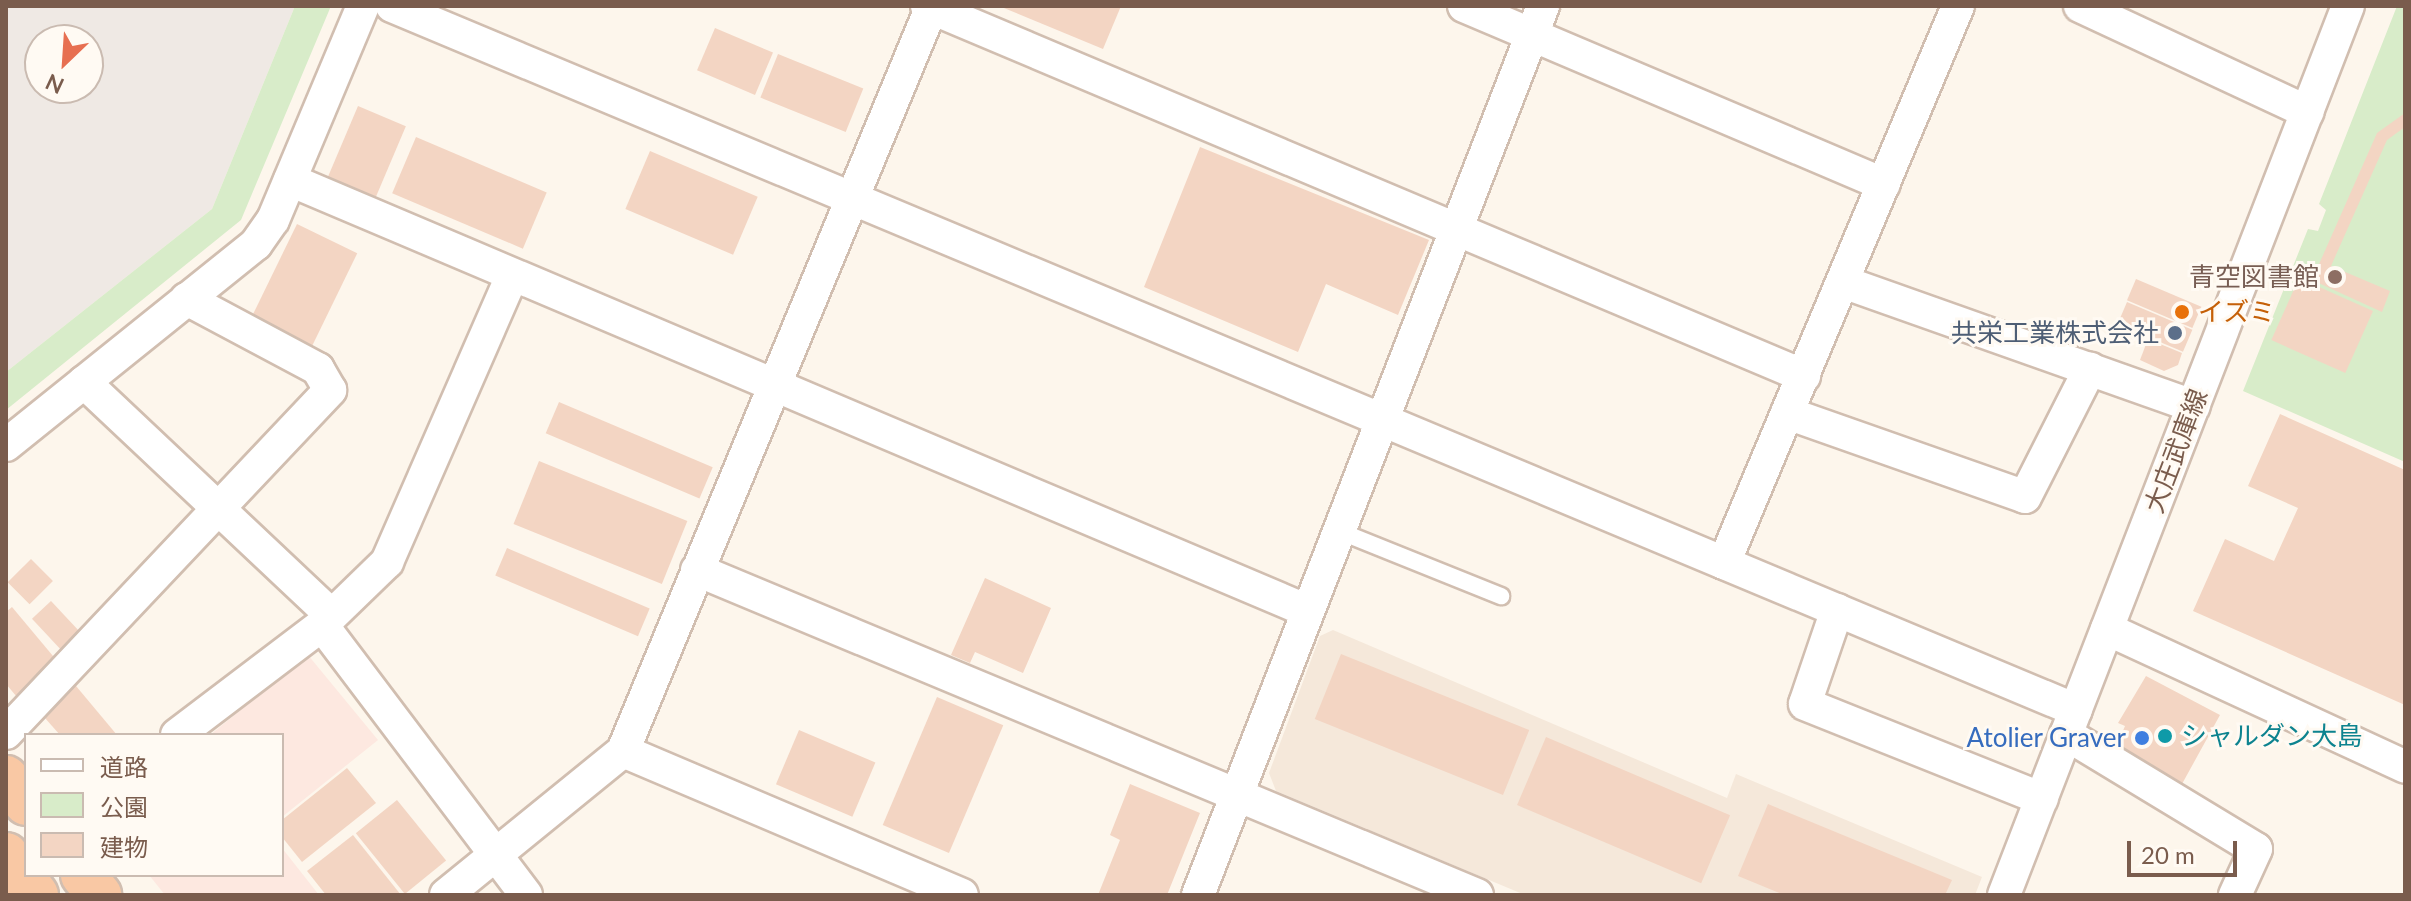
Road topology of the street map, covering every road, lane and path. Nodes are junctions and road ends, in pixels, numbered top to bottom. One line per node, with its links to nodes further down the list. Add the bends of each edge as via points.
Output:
1 (363, 6): 10 (street)
2 (392, 6): 12 (street)
3 (1464, 6): 8 (street)
4 (1958, 6): 11 (street)
5 (2080, 6): 9 (street)
6 (2348, 6): 9 (street, 大庄武庫線)
7 (930, 7): 12 (street); 13 (street)
8 (1537, 20): 11 (street); 13 (street)
9 (2307, 112): 21 (street, 大庄武庫線)
10 (290, 180): 14 (street); 16 (street, via 256,244)
11 (1884, 184): 15 (street)
12 (853, 198): 20 (street); 23 (street)
13 (1455, 233): 18 (street); 23 (street)
14 (512, 276): 20 (street); 32 (street, via 387,562)
15 (1843, 282): 17 (street); 18 (street)
16 (187, 299): 19 (street); 25 (street, via 318,369 330,390)
17 (2090, 369): 21 (street); 22 (street, via 2025,497)
18 (1804, 376): 22 (street)
19 (84, 382): 24 (street); 25 (street)
20 (774, 388): 28 (street); 31 (street)
21 (2194, 406): 33 (street, 大庄武庫線)
22 (1787, 413): 27 (street)
23 (1382, 420): 26 (street); 27 (street)
24 (6, 445)
25 (218, 508): 32 (street); 35 (street)
26 (1339, 531): 29 (lane); 31 (street)
27 (1724, 563): 30 (street)
28 (697, 570): 37 (street); 40 (street)
29 (1501, 596)
30 (1837, 610): 34 (street); 41 (street, via 1805,704)
31 (1308, 611): 40 (street)
32 (326, 620): 36 (street); 44 (street)
33 (2107, 629): 34 (street, 大庄武庫線); 38 (street)
34 (2071, 722): 41 (street, 大庄武庫線); 54 (street, via 2256,849)
35 (6, 733)
36 (180, 733)
37 (623, 751): 44 (street); 46 (street)
38 (2405, 767)
39 (6, 778): 42 (highway)
40 (1237, 795): 51 (street); 52 (street)
41 (2042, 799): 53 (street, 大庄武庫線)
42 (24, 800)
43 (6, 855): 47 (highway)
44 (497, 856): 49 (street); 50 (street)
45 (85, 877): 48 (highway)
46 (942, 891)
47 (36, 895)
48 (99, 895)
49 (446, 895)
50 (526, 895)
51 (1198, 895)
52 (1477, 895)
53 (2004, 895)
54 (2235, 895)

